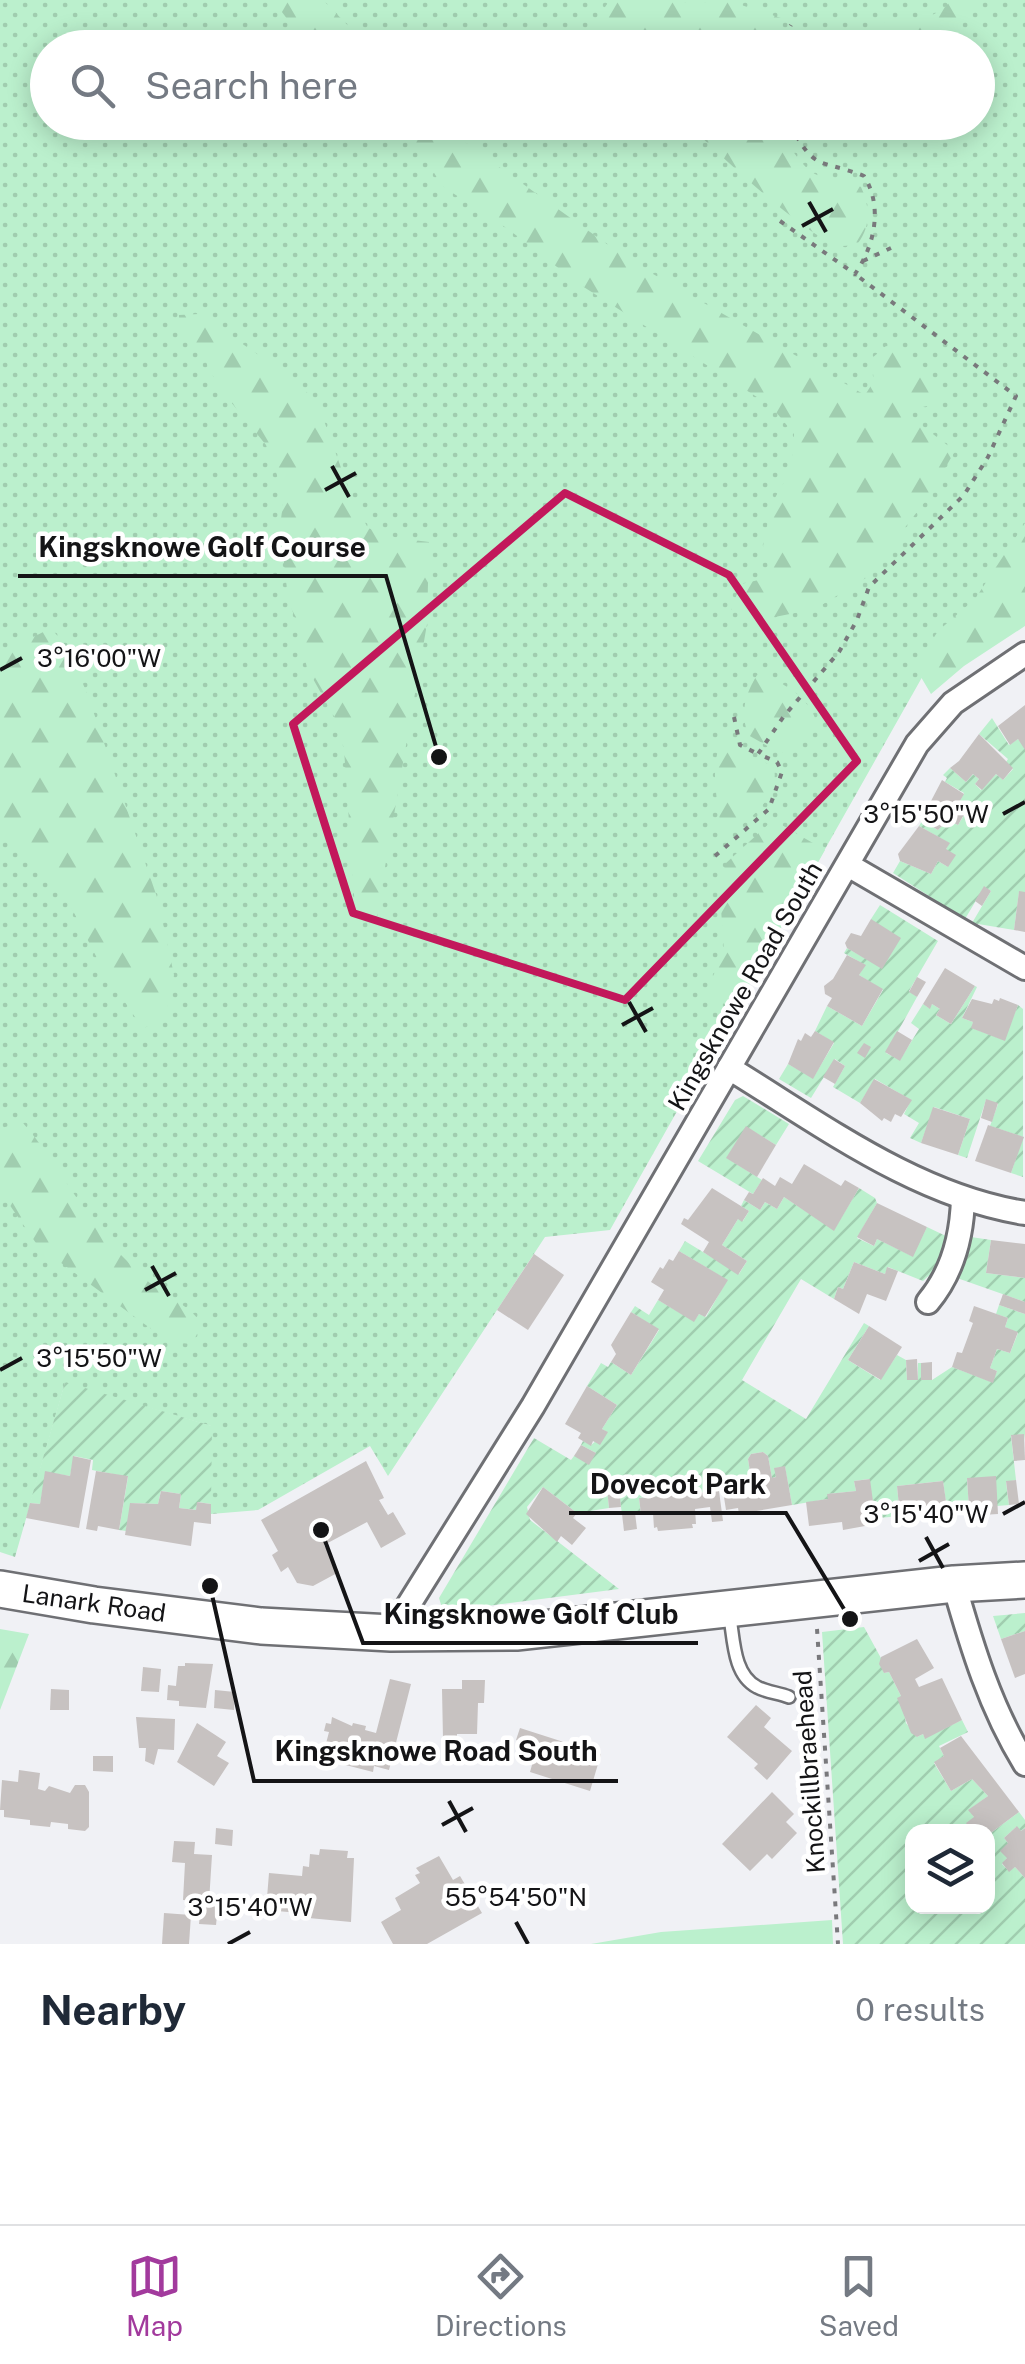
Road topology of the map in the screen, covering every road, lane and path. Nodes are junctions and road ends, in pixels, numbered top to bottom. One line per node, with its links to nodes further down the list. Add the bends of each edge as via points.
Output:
1 (791, 25): 2 (path)
2 (788, 30)
3 (799, 140): 6 (path, via 822,166 864,176 874,191)
4 (780, 222): 7 (path)
5 (891, 248): 6 (path)
6 (864, 261): 7 (path)
7 (854, 274): 10 (path, via 1016,396 964,494 869,587 839,652)
8 (1025, 654): 12 (street, Kingsknowe Road South, via 965,694 928,730)
9 (734, 716): 10 (path, via 740,745)
10 (758, 754): 11 (path, via 782,772 769,809)
11 (715, 856)
12 (848, 865): 13 (street); 14 (street, Kingsknowe Road South)
13 (1025, 968)
14 (729, 1068): 15 (street, via 889,1164); 23 (street, Kingsknowe Road South, via 533,1406)
15 (964, 1198): 16 (street); 17 (street, via 952,1264)
16 (1025, 1213)
17 (928, 1302)
18 (1025, 1580): 19 (main road, Lanark Road)
19 (954, 1584): 21 (main road, Lanark Road); 25 (street, via 985,1686)
20 (0, 1589): 23 (main road, Lanark Road, via 261,1626)
21 (815, 1598): 22 (main road, Lanark Road); 26 (path, Knockillbraehead)
22 (729, 1608): 23 (main road, Lanark Road, via 516,1632); 24 (lane, via 745,1677)
23 (391, 1633)
24 (788, 1698)
25 (1025, 1764)
26 (838, 1944)

